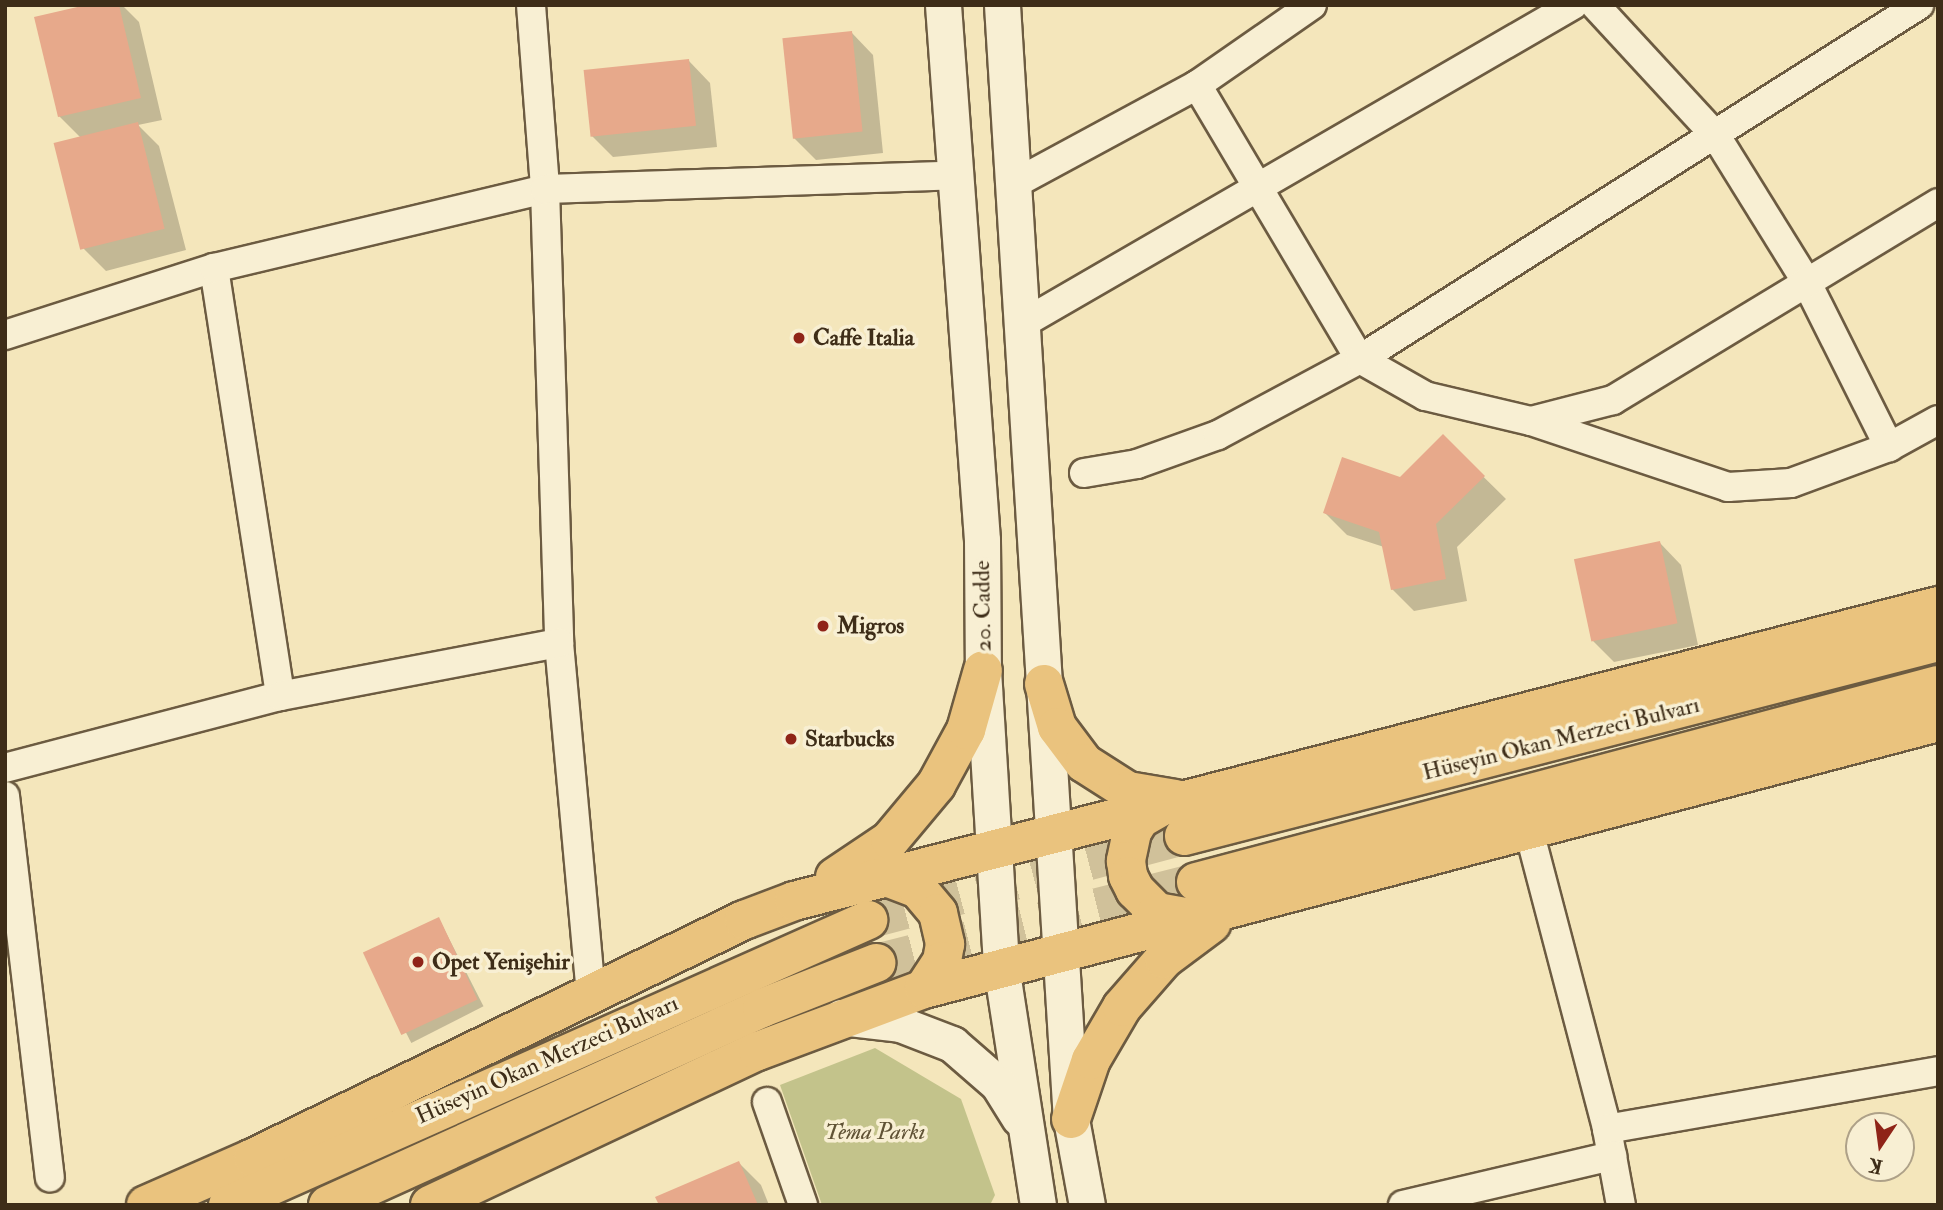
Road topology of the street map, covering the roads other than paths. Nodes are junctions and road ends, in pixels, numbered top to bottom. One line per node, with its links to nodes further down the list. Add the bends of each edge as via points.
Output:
1 (531, 5): 12 (street)
2 (943, 5): 10 (street, 20. Cadde)
3 (1002, 5): 11 (street)
4 (1312, 5): 8 (street)
5 (1573, 5): 13 (street)
6 (1595, 5): 9 (street)
7 (1919, 5): 9 (street)
8 (1197, 85): 11 (street); 13 (street)
9 (1716, 135): 16 (street); 19 (street)
10 (957, 175): 12 (street); 27 (street, 20. Cadde, via 982,540)
11 (1014, 184): 17 (street)
12 (545, 189): 15 (street); 26 (street)
13 (1257, 190): 17 (street); 19 (street)
14 (1938, 203): 16 (street)
15 (214, 268): 18 (street); 30 (street)
16 (1806, 281): 21 (street, via 1613,400); 22 (street)
17 (1022, 324): 28 (street)
18 (5, 335)
19 (1360, 359): 21 (street, via 1425,396); 23 (street, via 1218,435 1137,464)
20 (1938, 420): 22 (street)
21 (1531, 421): 22 (street, via 1728,487 1790,484)
22 (1889, 447)
23 (1084, 473)
24 (1938, 606): 34 (main road)
25 (1938, 642): 38 (main road, Hüseyin Okan Merzeci Bulvarı)
26 (559, 643): 30 (street); 49 (street)
27 (983, 670): 39 (street, 20. Cadde); 42 (main road, via 953,758 915,813 862,862)
28 (1044, 684): 34 (main road, via 1053,716 1069,746 1105,779 1153,798); 37 (street)
29 (1938, 685): 41 (main road, Hüseyin Okan Merzeci Bulvarı)
30 (280, 696): 32 (street)
31 (1938, 722): 36 (main road)
32 (5, 768)
33 (5, 796): 56 (street)
34 (1205, 797): 35 (main road)
35 (1159, 808): 37 (main road); 41 (main road, via 1140,819 1132,832 1126,853 1128,876 1157,912 1186,920)
36 (1528, 827): 43 (main road); 55 (street)
37 (1051, 831): 39 (main road); 45 (street)
38 (1184, 836)
39 (992, 847): 40 (main road); 47 (street, 20. Cadde)
40 (873, 878): 42 (main road); 48 (main road, via 889,878 918,889 938,913 945,944 942,961)
41 (1199, 900): 43 (main road); 45 (main road)
42 (794, 901): 49 (main road, via 744,919)
43 (1244, 906): 53 (main road, via 1189,938 1142,982 1091,1060)
44 (868, 919): 58 (main road, Hüseyin Okan Merzeci Bulvarı)
45 (1061, 953): 47 (main road); 53 (street)
46 (876, 963): 59 (main road, Hüseyin Okan Merzeci Bulvarı, via 762,1008)
47 (1002, 966): 48 (main road); 54 (street, 20. Cadde)
48 (924, 989): 50 (main road)
49 (591, 995): 57 (main road)
50 (841, 1017): 54 (street, via 900,1024 952,1044 998,1084); 60 (main road, via 758,1051)
51 (1938, 1071): 55 (street)
52 (767, 1102): 61 (street)
53 (1071, 1119): 63 (street)
54 (1028, 1136): 62 (street, 20. Cadde)
55 (1609, 1142): 64 (street); 65 (street)
56 (50, 1177)
57 (146, 1205)
58 (228, 1205)
59 (328, 1205)
60 (430, 1205)
61 (803, 1205)
62 (1038, 1205)
63 (1087, 1205)
64 (1403, 1205)
65 (1621, 1205)

